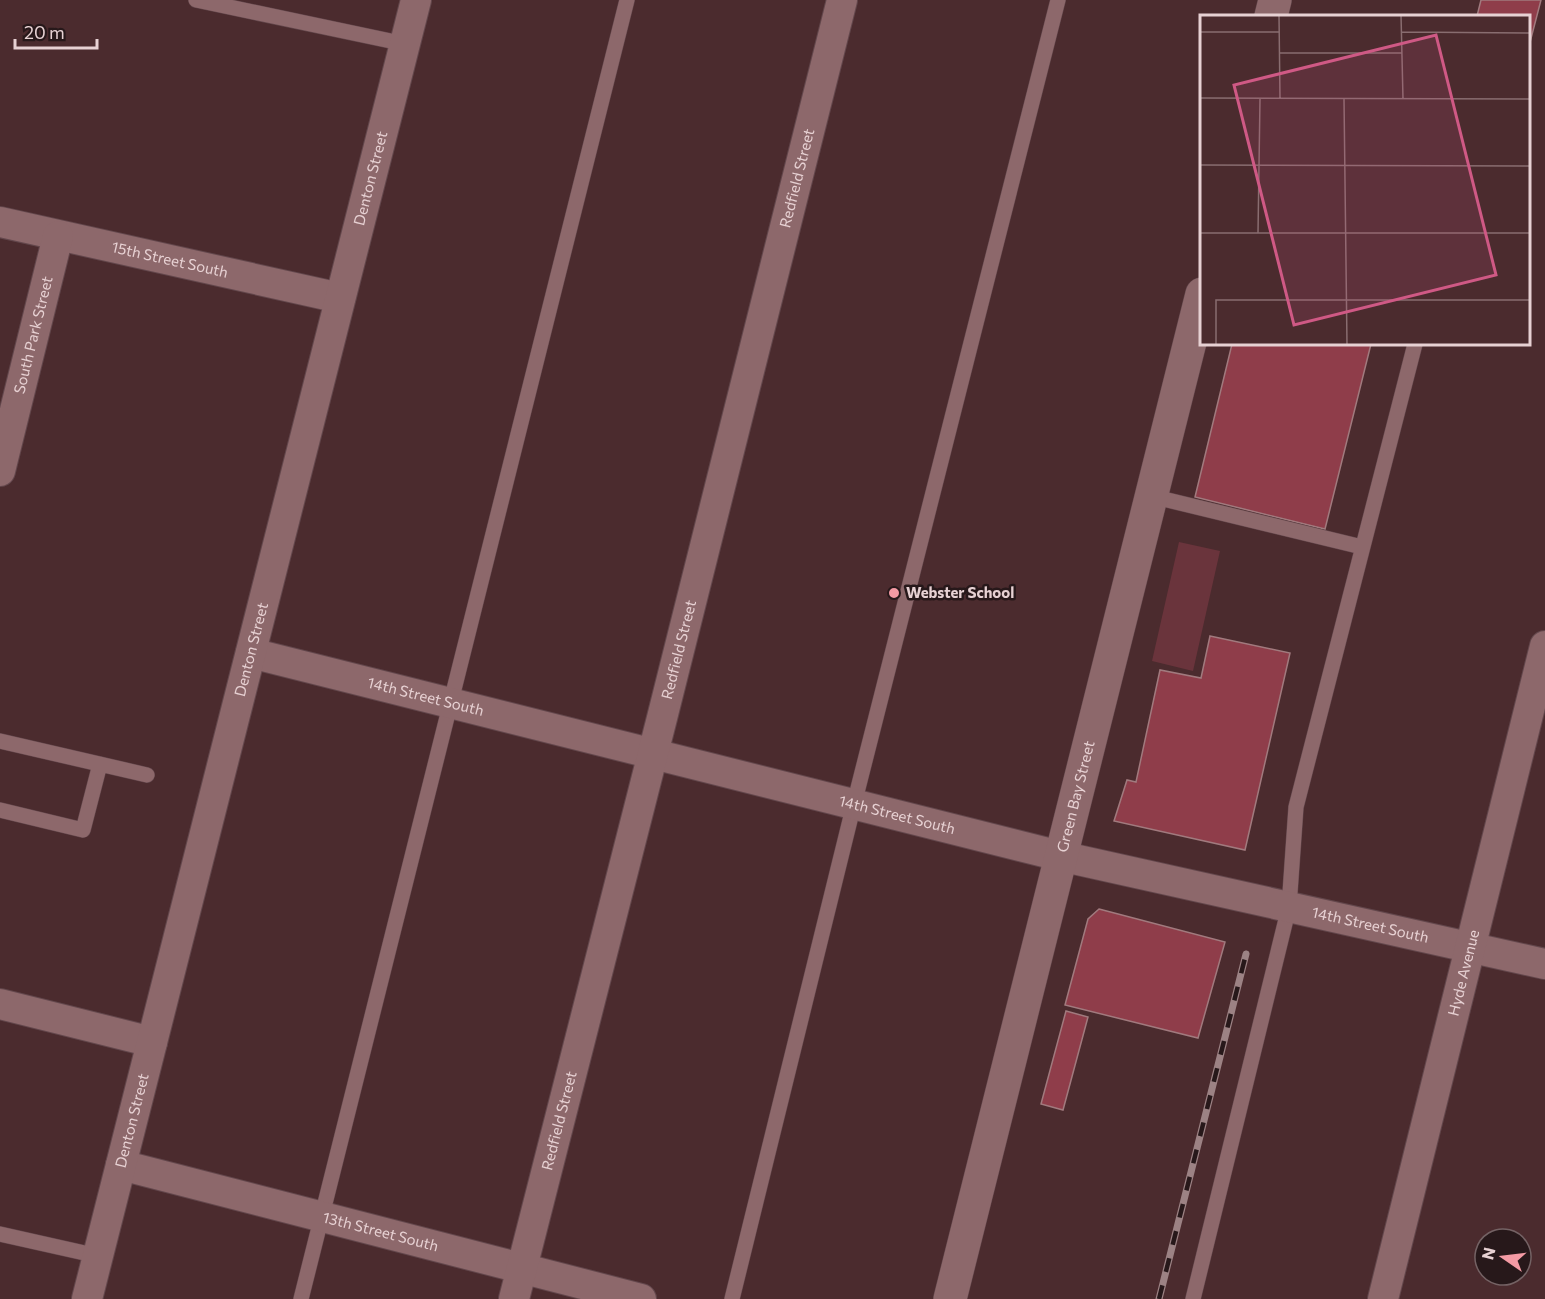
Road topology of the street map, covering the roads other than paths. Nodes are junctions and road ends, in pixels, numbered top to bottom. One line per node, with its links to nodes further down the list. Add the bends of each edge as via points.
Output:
1 (196, 0): 8 (lane)
2 (416, 0): 8 (street, Denton Street)
3 (627, 0): 19 (lane)
4 (842, 0): 21 (street, Redfield Street)
5 (1058, 0): 24 (lane)
6 (1275, 0): 7 (street)
7 (1271, 15)
8 (405, 44): 11 (street, Denton Street)
9 (0, 222): 10 (street, 15th Street South)
10 (58, 236): 11 (street, 15th Street South); 14 (street, South Park Street)
11 (340, 298): 18 (street, Denton Street)
12 (1200, 302): 15 (street, Green Bay Street)
13 (1415, 345): 16 (lane)
14 (0, 471)
15 (1151, 496): 16 (lane); 26 (street, Green Bay Street)
16 (1362, 547): 27 (lane, via 1296,807)
17 (1545, 646): 28 (street, Hyde Avenue)
18 (251, 653): 19 (street, 14th Street South); 31 (street, Denton Street)
19 (451, 703): 21 (street, 14th Street South); 33 (lane)
20 (0, 741): 22 (lane)
21 (653, 754): 24 (street, 14th Street South); 36 (street, Redfield Street)
22 (100, 764): 23 (lane); 25 (lane, via 84,830)
23 (147, 775)
24 (854, 804): 26 (street, 14th Street South); 41 (lane)
25 (0, 810)
26 (1060, 856): 27 (street, 14th Street South); 42 (street, Green Bay Street)
27 (1289, 907): 28 (street, 14th Street South); 43 (lane)
28 (1471, 947): 29 (street, 14th Street South); 44 (street, Hyde Avenue)
29 (1545, 964)
30 (0, 1004): 31 (street)
31 (152, 1042): 32 (street, Denton Street)
32 (121, 1165): 33 (street, 13th Street South); 35 (street, Denton Street)
33 (322, 1216): 36 (street, 13th Street South); 38 (lane)
34 (0, 1234): 35 (lane)
35 (98, 1256): 37 (street, Denton Street)
36 (522, 1268): 39 (street, Redfield Street); 40 (street, 13th Street South)
37 (87, 1299)
38 (301, 1299)
39 (514, 1299)
40 (641, 1299)
41 (732, 1299)
42 (950, 1299)
43 (1193, 1299)
44 (1383, 1299)

